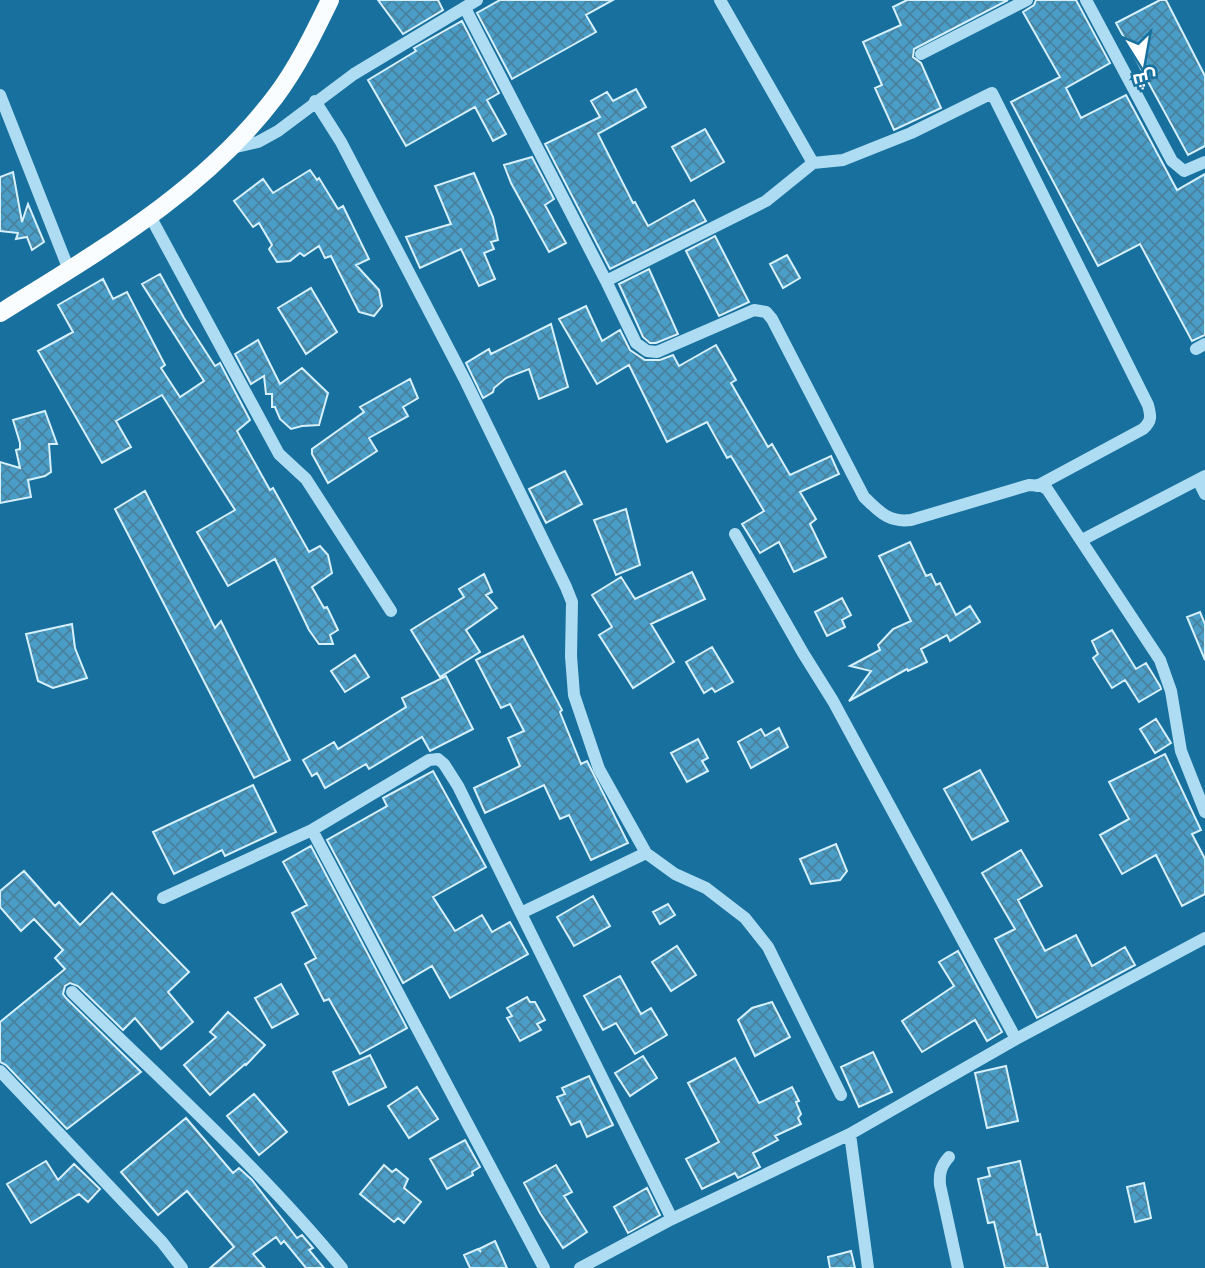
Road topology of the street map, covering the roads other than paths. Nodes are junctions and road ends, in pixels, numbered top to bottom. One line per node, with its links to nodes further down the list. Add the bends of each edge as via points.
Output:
1 (330, 0): 10 (main road, via 276,96)
2 (477, 0): 6 (street)
3 (720, 0): 12 (street)
4 (1027, 0): 7 (street)
5 (1086, 0): 11 (street, via 1172,161 1184,170)
6 (465, 8): 9 (street); 15 (street)
7 (921, 54)
8 (0, 95): 14 (street)
9 (315, 101): 10 (street, via 278,131); 25 (street, via 467,383 566,587 572,602 574,695 599,769)
10 (232, 148): 13 (main road)
11 (1205, 162)
12 (813, 163): 15 (street, via 765,201); 18 (street, via 843,160 992,93 1151,418 1143,429)
13 (150, 216): 14 (main road); 22 (street, via 279,454 306,479)
14 (69, 270): 16 (main road)
15 (606, 281): 18 (street, via 635,343 647,351 657,352 754,310 766,312 864,496 885,517 911,520)
16 (0, 313)
17 (1201, 478): 19 (street); 21 (street)
18 (1037, 486): 21 (street, via 1047,489)
19 (1205, 494)
20 (735, 534): 30 (street, via 833,701)
21 (1082, 540): 23 (street, via 1160,660 1171,691 1181,751)
22 (391, 611)
23 (1205, 812)
24 (312, 830): 26 (street); 27 (street, via 412,769 438,760 458,786); 38 (street)
25 (646, 853): 27 (street); 32 (street, via 675,874 706,888 745,918 768,947)
26 (163, 898)
27 (521, 913): 35 (street)
28 (1205, 938): 30 (street)
29 (72, 992): 37 (street, via 316,1236)
30 (1016, 1039): 33 (street)
31 (0, 1071): 36 (street)
32 (841, 1095)
33 (850, 1134): 35 (street); 40 (street)
34 (949, 1157): 41 (street, via 939,1173)
35 (672, 1219): 39 (street)
36 (183, 1268)
37 (342, 1268)
38 (544, 1268)
39 (580, 1268)
40 (868, 1268)
41 (958, 1268)

